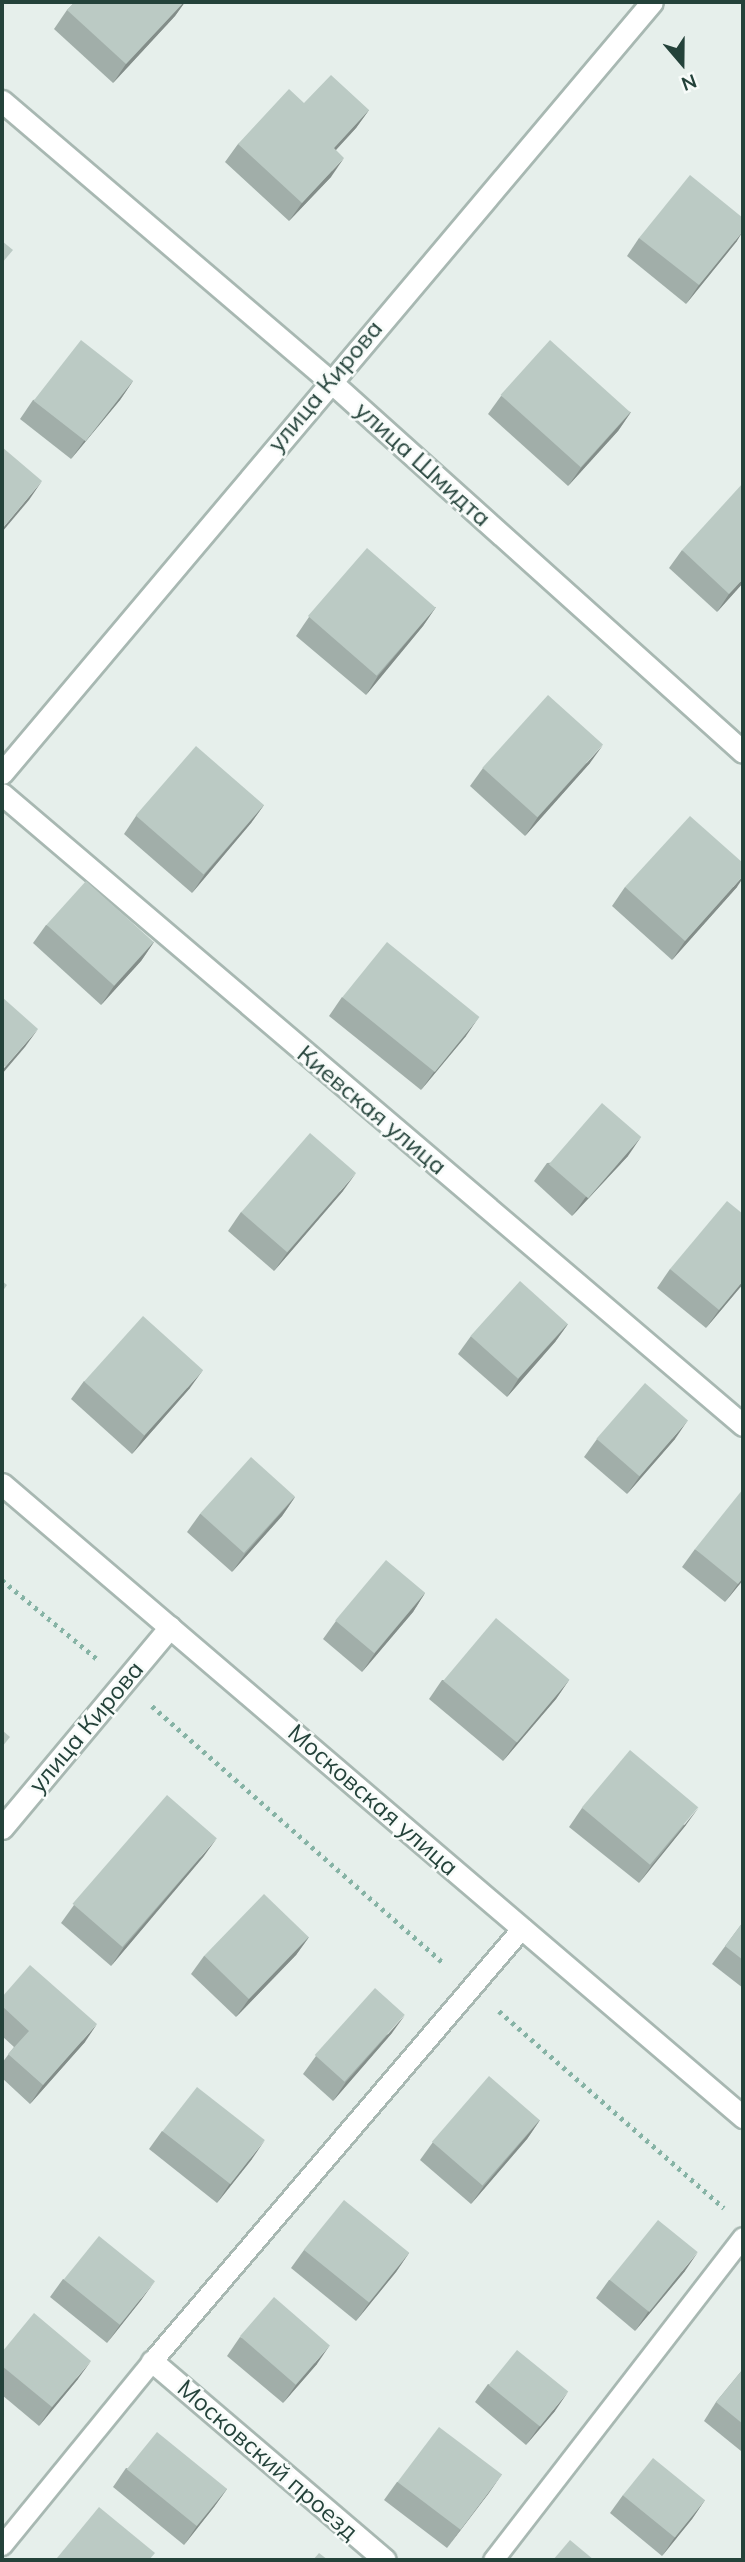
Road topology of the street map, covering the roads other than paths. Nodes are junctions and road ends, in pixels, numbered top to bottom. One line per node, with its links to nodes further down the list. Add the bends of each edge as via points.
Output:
1 (652, 2): 3 (street, улица Кирова)
2 (2, 101): 3 (street, улица Шмидта)
3 (330, 381): 4 (street, улица Шмидта); 5 (street, улица Кирова)
4 (743, 752)
5 (2, 773)
6 (2, 794): 7 (street, Киевская улица)
7 (743, 1425)
8 (2, 1484): 9 (street, Московская улица)
9 (170, 1627): 10 (street, улица Кирова); 11 (street, Московская улица)
10 (2, 1828)
11 (522, 1928): 12 (street, Московская улица); 14 (lane)
12 (743, 2117)
13 (743, 2237): 17 (lane)
14 (152, 2361): 15 (lane); 16 (street, Московский проезд)
15 (2, 2545)
16 (385, 2560)
17 (493, 2560)

